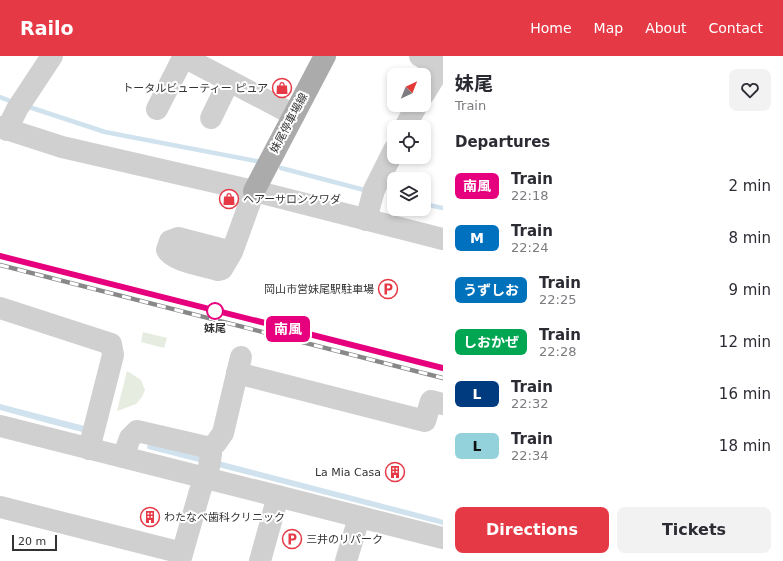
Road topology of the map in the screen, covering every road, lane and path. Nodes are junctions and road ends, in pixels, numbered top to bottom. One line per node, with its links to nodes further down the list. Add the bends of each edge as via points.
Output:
1 (52, 56): 11 (street)
2 (184, 56): 6 (street); 8 (street)
3 (325, 56): 9 (main road, 妹尾停車場線)
4 (420, 56): 5 (street)
5 (442, 67): 7 (street)
6 (229, 81): 9 (street); 10 (street)
7 (431, 84)
8 (157, 109)
9 (294, 115): 13 (main road, 妹尾停車場線)
10 (211, 118)
11 (4, 129): 13 (street, via 62,147)
12 (387, 164): 14 (street, via 374,190)
13 (254, 191): 14 (street); 16 (street)
14 (366, 220): 15 (street)
15 (443, 239)
16 (232, 252)
17 (0, 308): 20 (street, via 111,344 113,355)
18 (443, 404): 21 (street, via 431,401 425,421 239,365 223,433 216,443)
19 (0, 426): 20 (street)
20 (89, 449): 22 (street)
21 (207, 449): 22 (street, via 150,432 137,431 130,438); 23 (street, via 211,454)
22 (123, 457): 23 (street)
23 (205, 478): 24 (street); 28 (street)
24 (278, 496): 26 (street); 29 (street)
25 (0, 507): 28 (street)
26 (359, 518): 27 (street); 30 (street)
27 (442, 532)
28 (181, 557)
29 (260, 561)
30 (346, 561)

